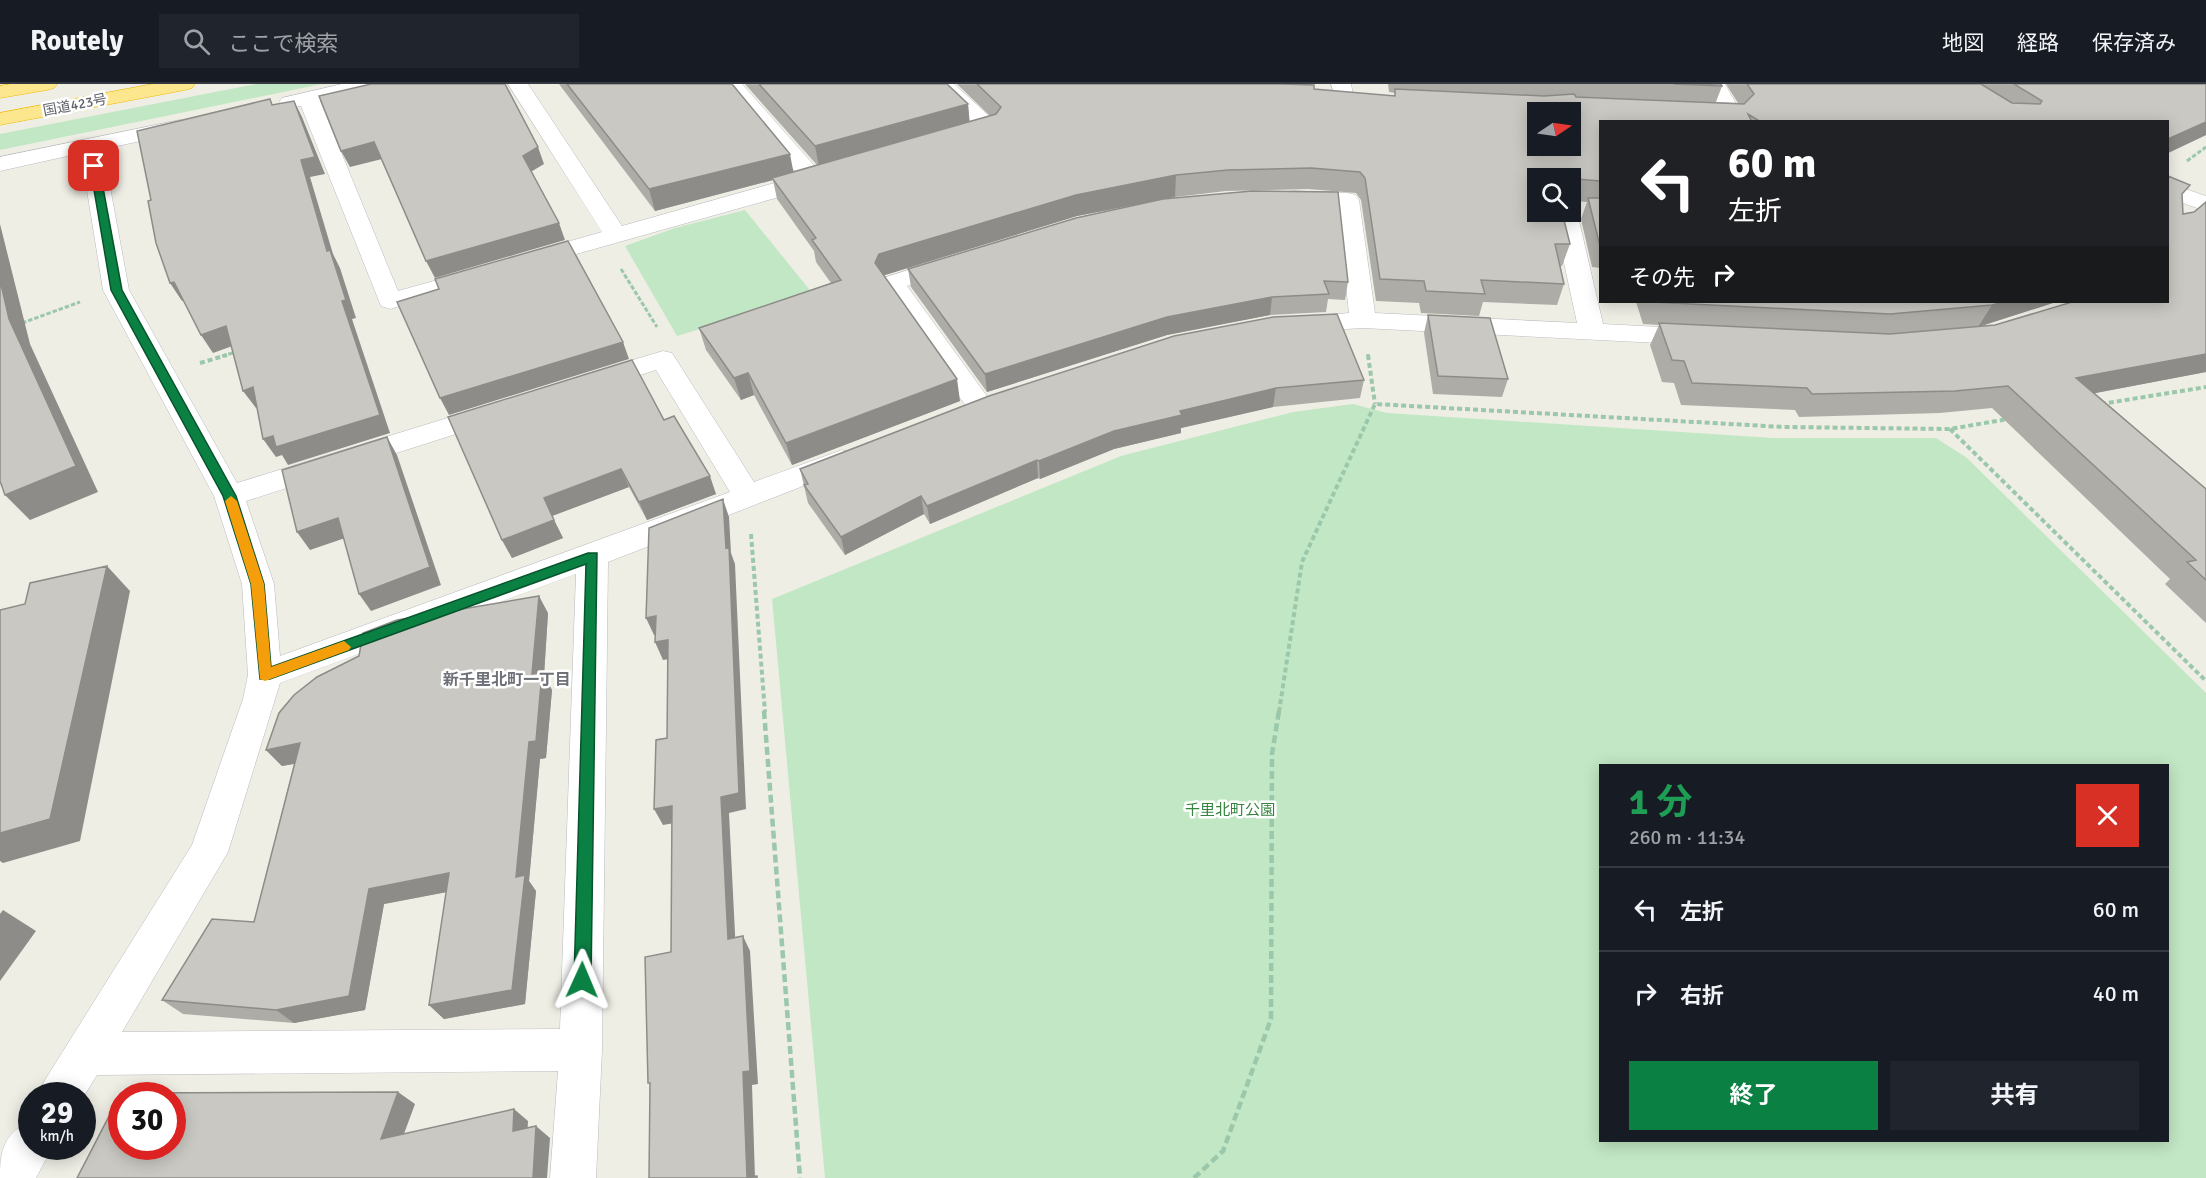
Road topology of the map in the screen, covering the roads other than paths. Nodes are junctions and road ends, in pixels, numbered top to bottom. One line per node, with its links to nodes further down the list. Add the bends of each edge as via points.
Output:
1 (47, 84): 9 (highway)
2 (114, 84): 14 (highway)
3 (184, 84): 17 (highway, 国道423号)
4 (369, 84): 11 (street)
5 (518, 84): 27 (street)
6 (731, 84): 27 (street, via 825,176)
7 (942, 84): 19 (street, via 989,128)
8 (1715, 84): 16 (street, via 1732,116)
9 (0, 92)
10 (1343, 92): 12 (street); 13 (street)
11 (308, 98): 15 (street); 27 (street, via 390,301)
12 (1320, 98)
13 (1366, 100)
14 (0, 105)
15 (274, 106)
16 (1686, 114)
17 (0, 119)
18 (206, 121): 20 (street)
19 (934, 144)
20 (90, 145): 21 (street); 37 (street, via 116,290)
21 (0, 164)
22 (2169, 190): 24 (street)
23 (1268, 198): 29 (street, via 1348,200)
24 (2202, 203): 25 (street)
25 (2175, 221)
26 (1567, 222): 31 (street)
27 (615, 236)
28 (970, 258): 35 (street, via 892,283)
29 (1363, 320): 30 (street); 31 (street)
30 (1270, 325)
31 (1592, 332): 32 (street)
32 (1722, 338)
33 (572, 388): 38 (street, via 663,359)
34 (526, 402): 37 (street)
35 (980, 407)
36 (870, 450): 38 (street)
37 (230, 496): 40 (street, via 258,584)
38 (748, 497): 39 (street)
39 (592, 556): 40 (street); 41 (street)
40 (265, 675): 42 (street, via 208,852)
41 (581, 1050): 42 (street); 46 (street)
42 (85, 1054): 43 (street)
43 (68, 1082)
44 (21, 1160): 45 (street)
45 (10, 1178)
46 (573, 1178)

